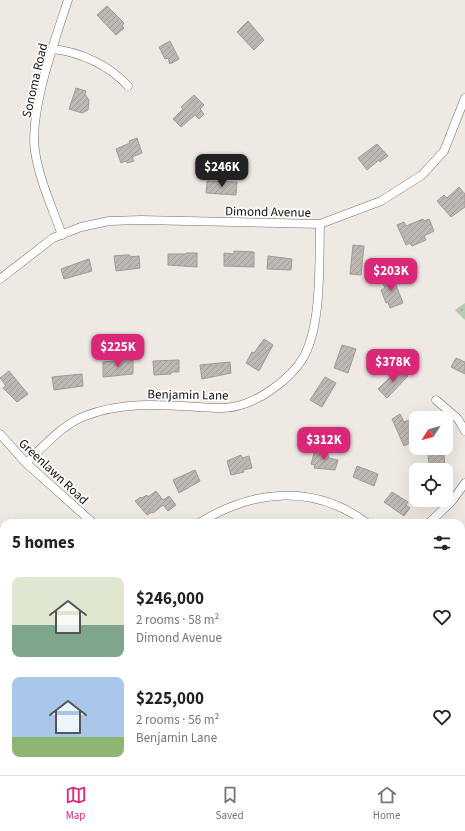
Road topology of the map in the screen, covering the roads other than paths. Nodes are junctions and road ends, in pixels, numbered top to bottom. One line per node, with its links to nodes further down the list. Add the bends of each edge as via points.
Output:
1 (68, 0): 2 (street, Sonoma Road)
2 (53, 49): 3 (street, via 84,56); 7 (street, Sonoma Road, via 39,98 35,149 38,166)
3 (128, 86)
4 (465, 98): 5 (street, Dimond Avenue)
5 (463, 111): 6 (street, Dimond Avenue, via 444,151 422,175 381,201)
6 (320, 224): 7 (street, Dimond Avenue, via 109,221 81,227); 12 (street, Benjamin Lane, via 314,325 310,342 295,370 286,379 264,395 235,407 143,404 117,407 85,416 74,421)
7 (62, 235): 8 (street, Dimond Avenue, via 53,238)
8 (0, 279)
9 (436, 400): 10 (street, via 458,419)
10 (465, 431)
11 (0, 434): 12 (street, Greenlawn Road)
12 (26, 463): 14 (street, Greenlawn Road)
13 (465, 483): 17 (street, via 452,501)
14 (89, 519)
15 (207, 519): 16 (street, via 231,506 270,496 289,496 327,502)
16 (361, 519)
17 (433, 519)

